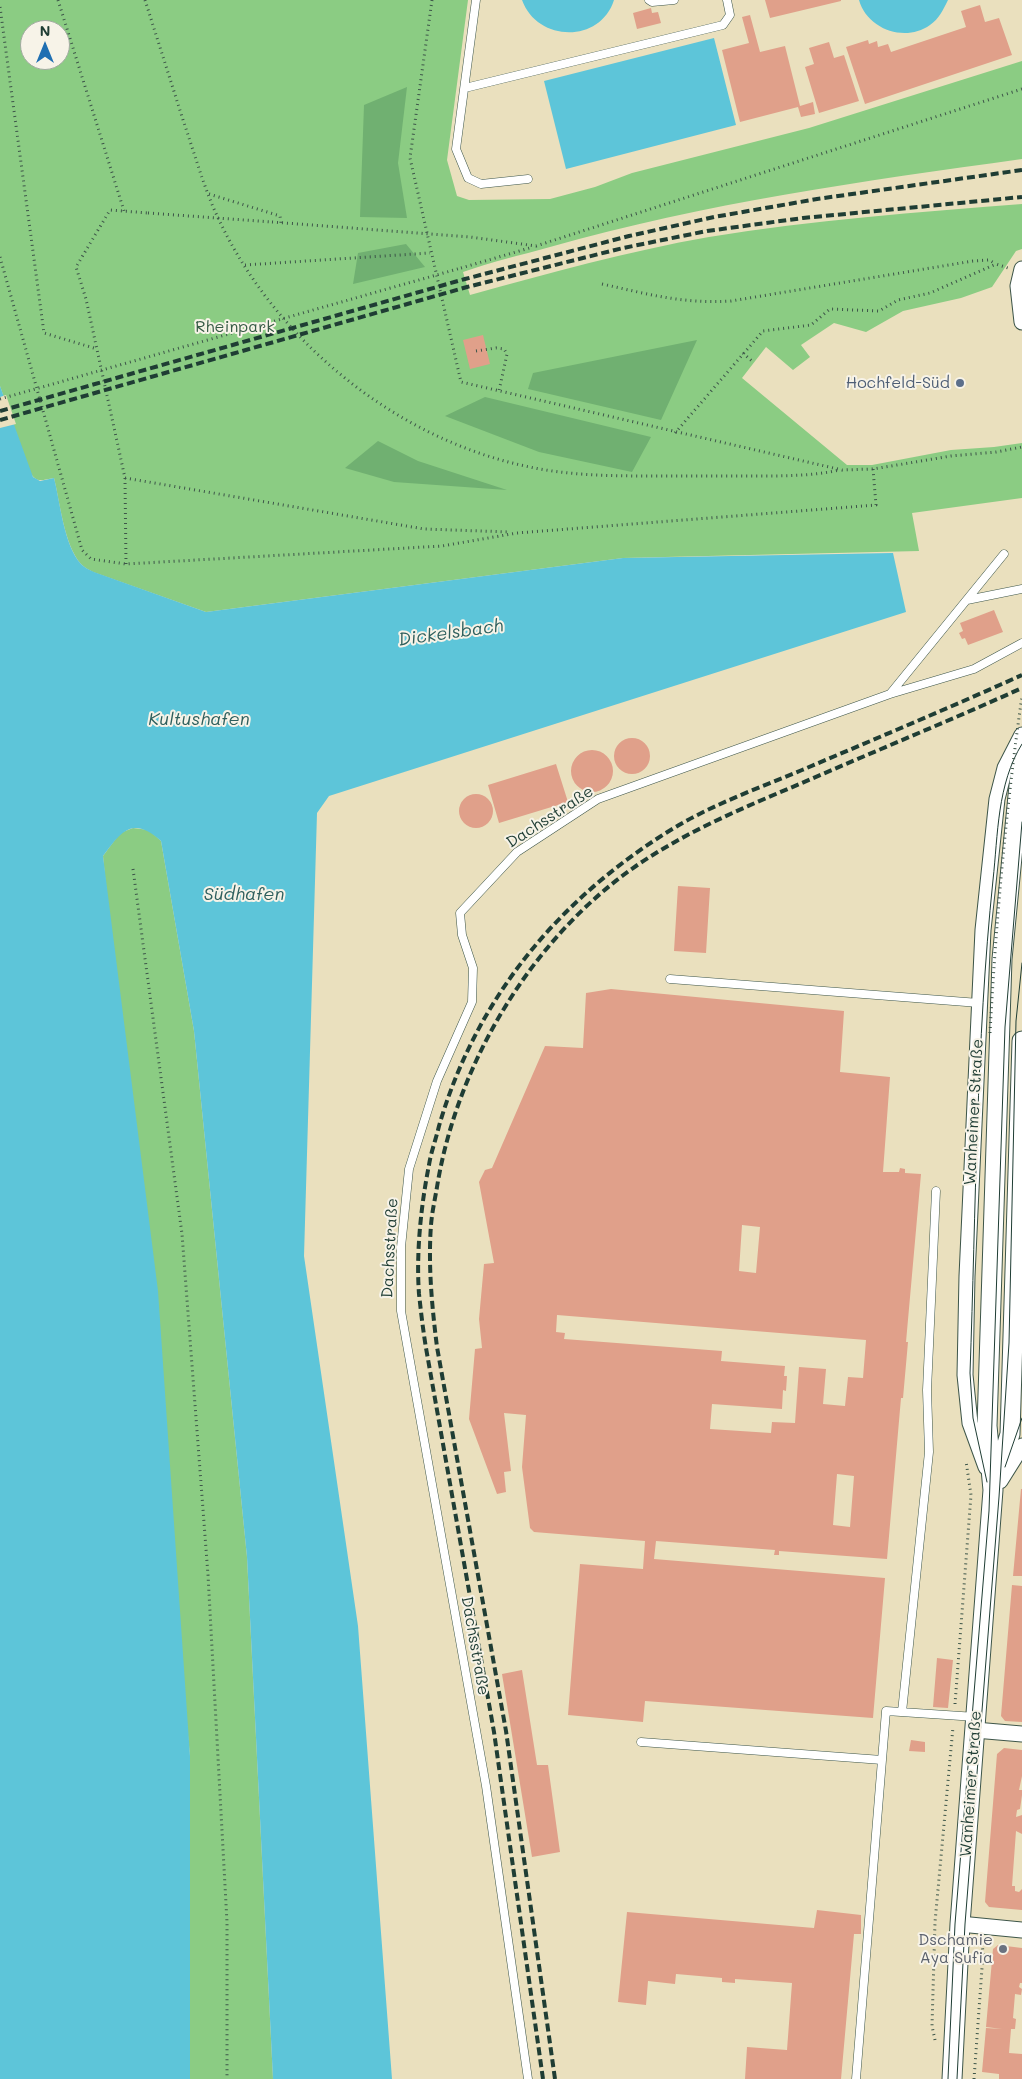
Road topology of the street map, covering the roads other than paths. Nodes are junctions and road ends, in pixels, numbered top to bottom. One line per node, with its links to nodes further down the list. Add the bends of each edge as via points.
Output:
1 (476, 0): 5 (lane)
2 (649, 0): 3 (lane)
3 (674, 0)
4 (726, 0): 5 (lane, via 730,15 723,25)
5 (465, 88): 6 (lane, via 456,149 468,178 481,184)
6 (528, 180)
7 (1021, 271): 8 (street, via 1018,291)
8 (1022, 322)
9 (1004, 554): 11 (lane)
10 (1022, 589): 11 (lane)
11 (967, 600): 13 (lane)
12 (1022, 643): 13 (lane, via 974,669)
13 (890, 694): 29 (lane, Dachsstraße, via 598,799 517,852 460,913 462,936 473,968 472,1002 436,1080 409,1169 401,1247 401,1311 486,1786)
14 (1022, 735): 17 (street, Wanheimer Straße, via 1005,768 997,799)
15 (1022, 755): 21 (street, Wanheimer Straße, via 994,1032 987,1426)
16 (670, 980): 17 (lane)
17 (979, 1003): 21 (street, Wanheimer Straße, via 965,1375 970,1423)
18 (1022, 1042): 21 (street, Wanheimer Straße, via 1010,1434)
19 (936, 1191): 22 (lane, via 927,1390 929,1452)
20 (1022, 1446): 21 (street, Wanheimer Straße)
21 (993, 1490): 23 (street, Wanheimer Straße)
22 (902, 1712): 23 (lane); 26 (lane, via 886,1711)
23 (976, 1724): 24 (street); 27 (street, Wanheimer Straße)
24 (1022, 1734)
25 (641, 1742): 26 (lane)
26 (882, 1760): 30 (lane)
27 (960, 1924): 28 (street); 31 (street, Wanheimer Straße)
28 (1022, 1930)
29 (528, 2079)
30 (856, 2079)
31 (952, 2079)

